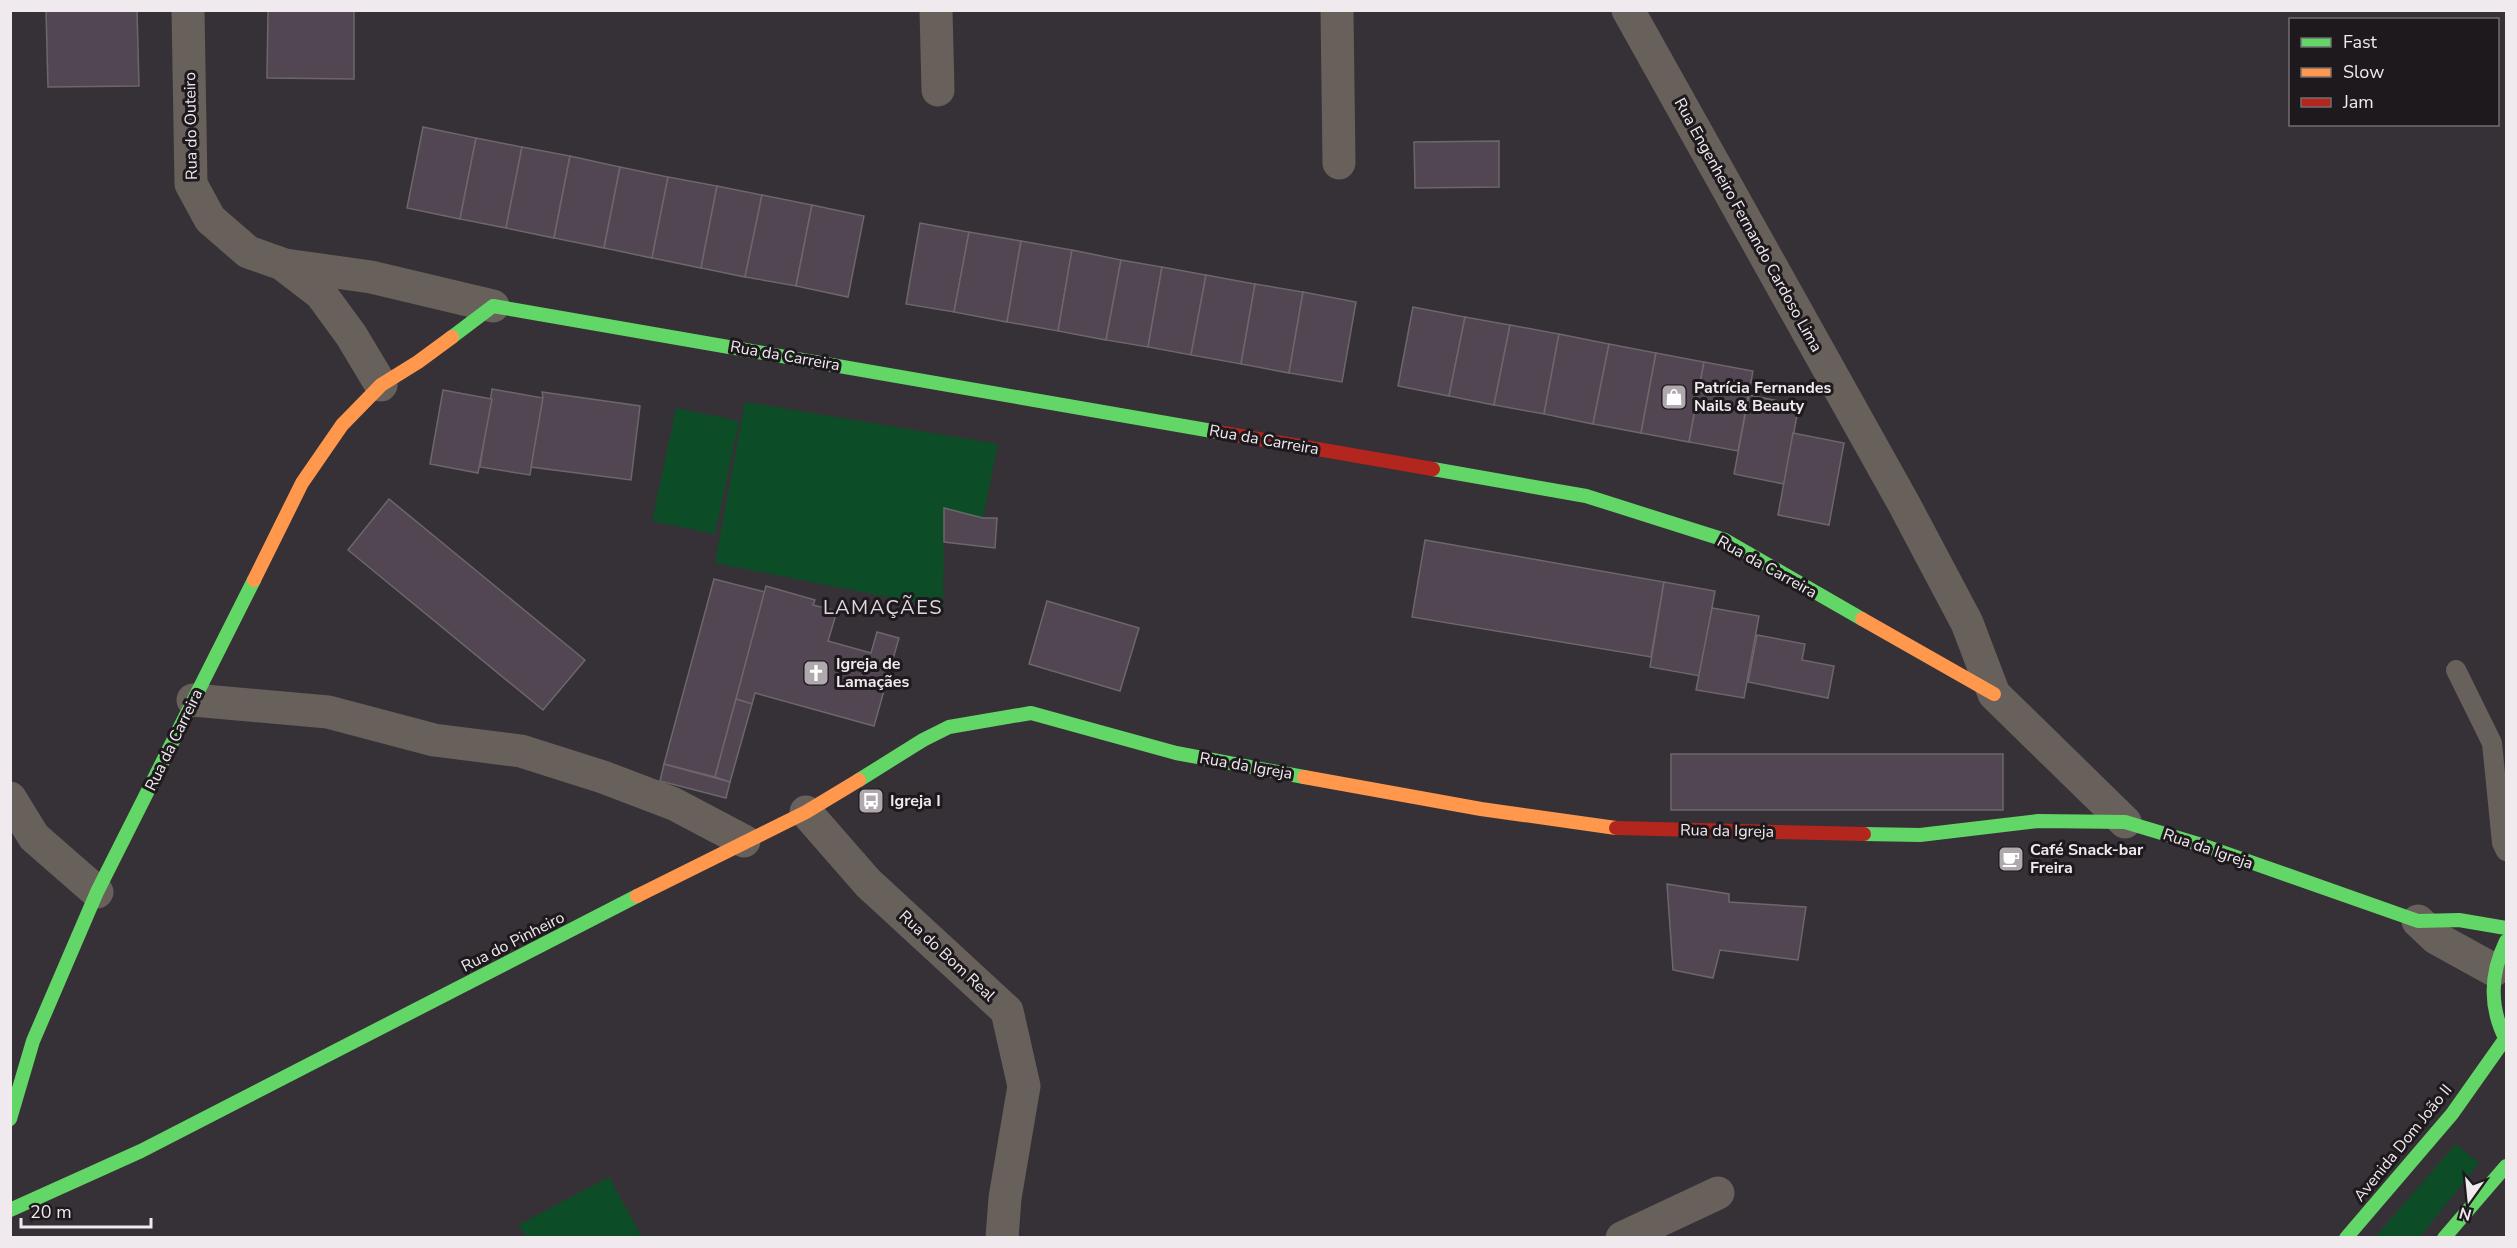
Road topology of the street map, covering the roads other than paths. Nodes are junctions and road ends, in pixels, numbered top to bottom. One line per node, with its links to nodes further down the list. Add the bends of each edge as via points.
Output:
1 (188, 10): 7 (street, Rua do Outeiro, via 191,184 210,219 248,252)
2 (936, 10): 5 (street)
3 (1337, 10): 6 (street)
4 (1628, 10): 11 (street, Rua Engenheiro Fernando Cardoso Lima, via 1904,504 1967,623)
5 (938, 90)
6 (1339, 163)
7 (285, 266): 8 (street, Rua da Carreira, via 371,277); 9 (street, via 321,294)
8 (493, 306): 9 (street, Rua da Carreira); 11 (street, Rua da Carreira, via 1586,496 1725,540)
9 (381, 385): 12 (street, Rua da Carreira, via 342,425 302,483)
10 (2456, 670): 18 (lane, via 2492,743)
11 (1994, 694): 16 (street, Rua Engenheiro Fernando Cardoso Lima)
12 (193, 700): 17 (street, via 328,712 434,740 522,751 674,804); 19 (street, Rua da Carreira)
13 (1030, 713): 15 (street, Rua do Pinheiro, via 949,727); 16 (street, Rua da Igreja, via 1176,753 1481,809 1608,828 1920,835 2038,821)
14 (10, 798): 19 (street, via 34,837)
15 (806, 812): 17 (street, Rua do Pinheiro); 28 (street, Rua do Bom Real, via 868,883 1007,1011 1024,1086)
16 (2125, 822): 20 (street, Rua da Igreja)
17 (744, 841): 27 (street, Rua do Pinheiro, via 141,1151)
18 (2506, 851)
19 (97, 892): 24 (street, Rua da Carreira, via 33,1041)
20 (2418, 921): 21 (street, Rua da Igreja, via 2459,920); 22 (street, Rua da Igreja, via 2436,938)
21 (2506, 928)
22 (2500, 955): 23 (street, Avenida Dom João II, via 2493,1008)
23 (2506, 1039): 30 (street, Avenida Dom João II, via 2452,1114)
24 (10, 1119)
25 (2506, 1166): 31 (street)
26 (1718, 1193): 29 (street)
27 (10, 1210)
28 (1002, 1238)
29 (1622, 1238)
30 (2346, 1238)
31 (2444, 1238)

